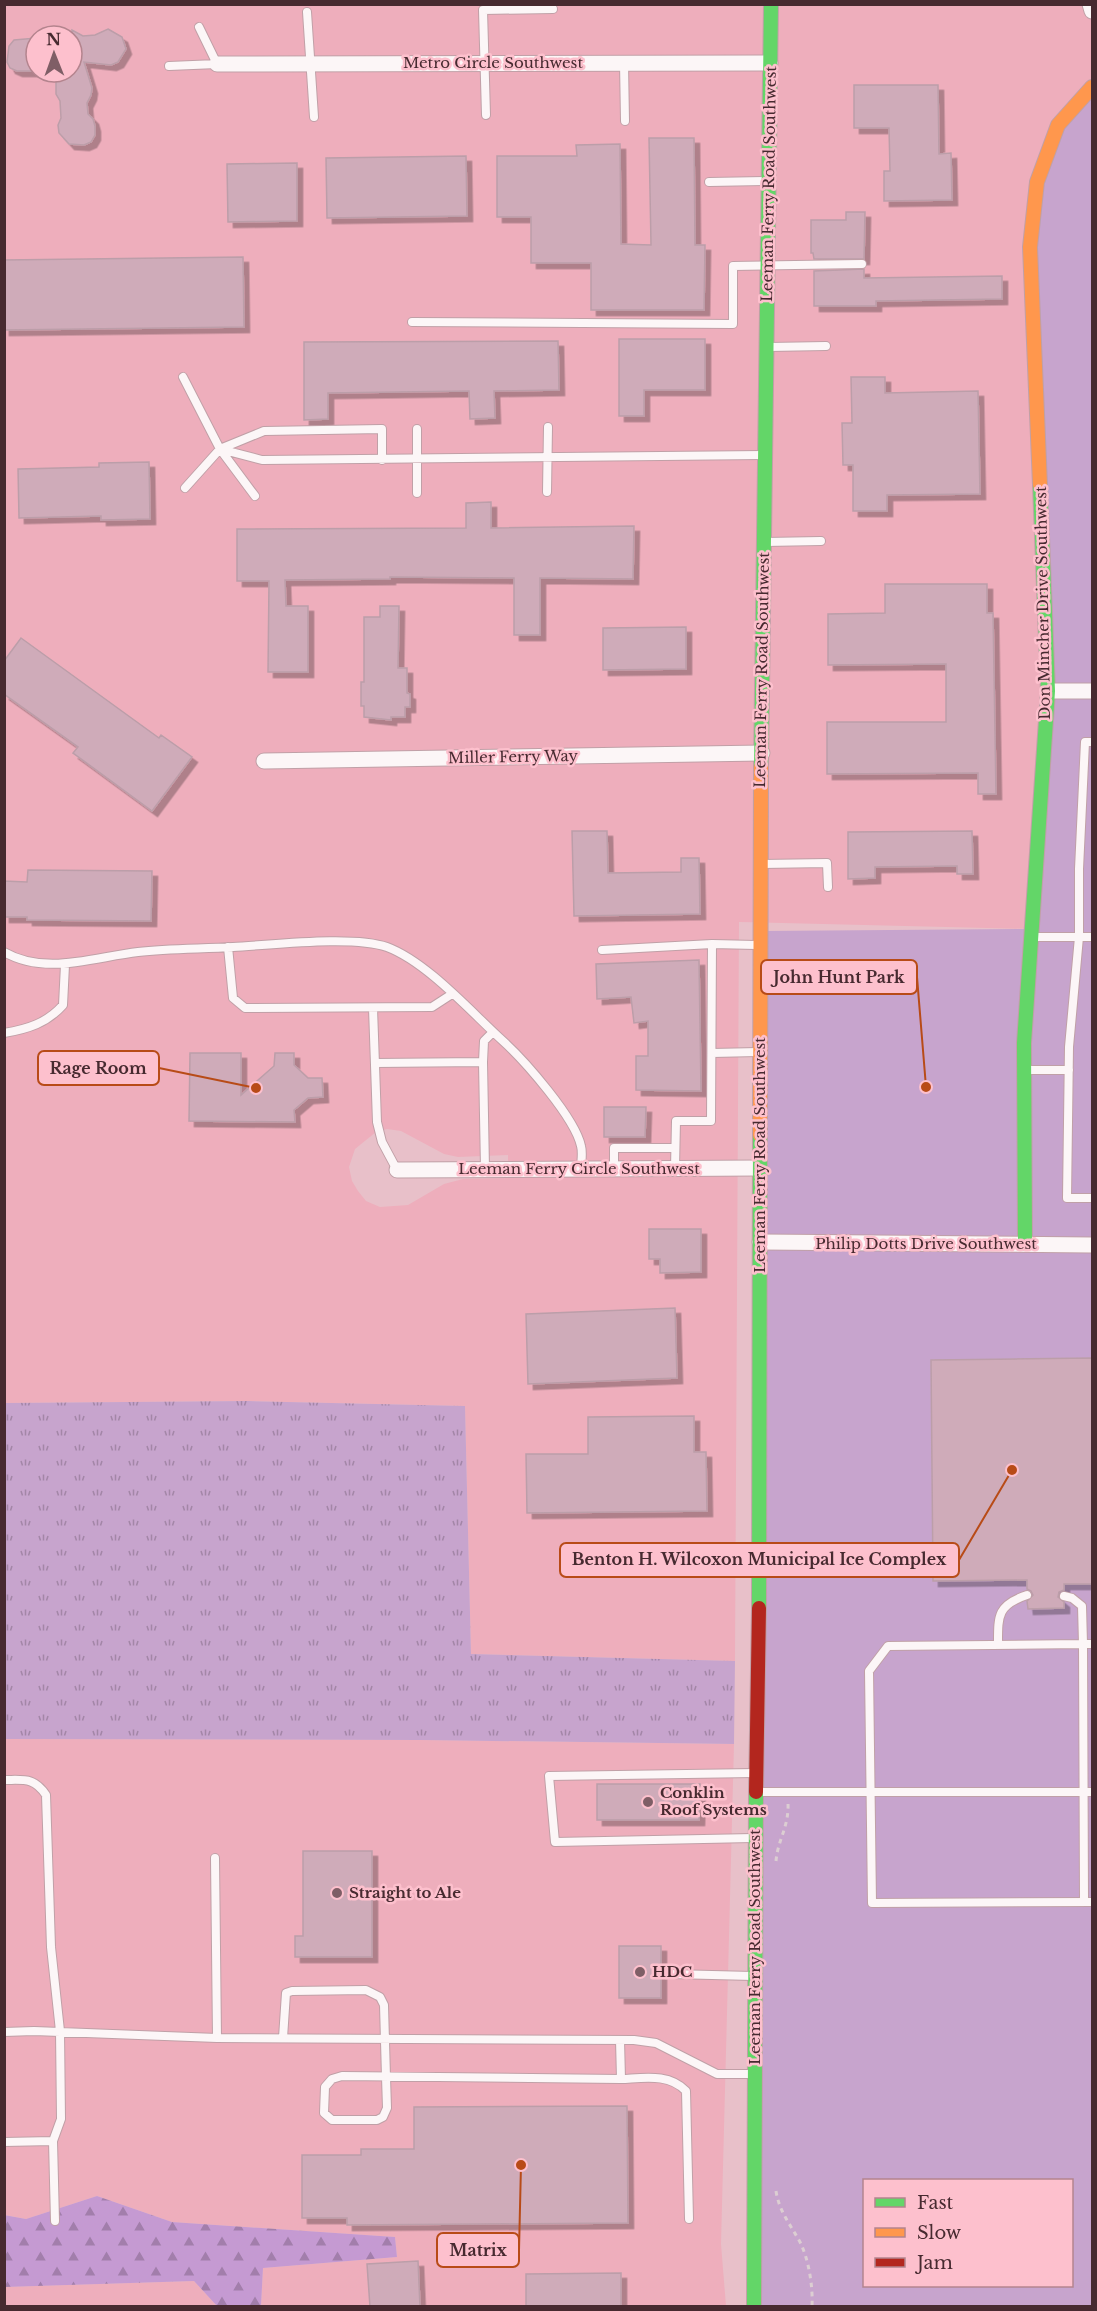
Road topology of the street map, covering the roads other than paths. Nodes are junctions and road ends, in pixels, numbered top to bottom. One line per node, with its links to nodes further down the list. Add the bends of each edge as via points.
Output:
1 (771, 4): 9 (street, Leeman Ferry Road Southwest)
2 (1090, 4): 4 (street)
3 (553, 9): 11 (lane, via 483,10)
4 (1092, 11)
5 (307, 12): 7 (lane)
6 (199, 27): 10 (lane)
7 (309, 63): 10 (street, Metro Circle Southwest); 11 (street, Metro Circle Southwest); 15 (lane)
8 (624, 63): 9 (street, Metro Circle Southwest); 11 (street, Metro Circle Southwest); 16 (lane)
9 (770, 63): 17 (street, Leeman Ferry Road Southwest)
10 (217, 64): 12 (lane)
11 (483, 64): 14 (lane)
12 (169, 66)
13 (1089, 95): 38 (street, Don Mincher Drive Southwest, via 1058,125 1037,182 1030,248)
14 (486, 115)
15 (314, 117)
16 (625, 121)
17 (769, 181): 18 (lane); 20 (street, Leeman Ferry Road Southwest)
18 (709, 182)
19 (862, 264): 20 (lane)
20 (768, 265): 21 (lane, via 733,266 733,324); 23 (street, Leeman Ferry Road Southwest)
21 (412, 322)
22 (826, 346): 23 (lane)
23 (767, 347): 28 (street, Leeman Ferry Road Southwest)
24 (183, 377): 27 (lane)
25 (548, 427): 30 (lane)
26 (417, 429): 29 (lane)
27 (220, 449): 31 (lane, via 262,460); 31 (lane, via 264,431 382,429); 32 (lane); 35 (lane)
28 (765, 455): 30 (lane); 37 (street, Leeman Ferry Road Southwest)
29 (416, 459): 30 (lane); 31 (lane); 34 (lane)
30 (548, 459): 33 (lane)
31 (382, 460)
32 (185, 488)
33 (547, 492)
34 (417, 493)
35 (255, 496)
36 (821, 541): 37 (lane)
37 (764, 542): 41 (street, Leeman Ferry Road Southwest)
38 (1048, 691): 39 (street); 45 (street, Don Mincher Drive Southwest)
39 (1092, 691)
40 (1092, 742): 46 (lane, via 1086,742 1078,869)
41 (762, 753): 42 (street, Miller Ferry Way); 43 (street, Leeman Ferry Road Southwest)
42 (264, 762)
43 (760, 864): 44 (lane, via 827,863); 49 (street, Leeman Ferry Road Southwest)
44 (828, 887)
45 (1032, 937): 46 (lane); 62 (street, Don Mincher Drive Southwest)
46 (1079, 937): 47 (lane); 63 (lane)
47 (1092, 937)
48 (712, 944): 49 (lane); 51 (lane); 59 (lane)
49 (759, 945): 58 (street, Leeman Ferry Road Southwest)
50 (228, 947): 53 (lane, via 138,952); 54 (lane, via 355,943 386,947 416,961); 55 (lane, via 233,998 245,1008)
51 (602, 950)
52 (4, 952): 53 (lane, via 45,964)
53 (65, 964): 57 (lane, via 63,1005 53,1016 28,1029)
54 (452, 994): 55 (lane, via 432,1007); 56 (lane)
55 (373, 1008): 61 (lane)
56 (493, 1032): 60 (lane, via 484,1041); 68 (lane, via 518,1055 569,1120 581,1146)
57 (4, 1033)
58 (759, 1052): 59 (lane); 66 (street, Leeman Ferry Road Southwest)
59 (712, 1053): 64 (lane, via 711,1121 676,1121)
60 (483, 1062): 61 (lane); 67 (lane)
61 (375, 1063): 70 (lane, via 377,1122 382,1142)
62 (1024, 1070): 63 (lane); 73 (street, Don Mincher Drive Southwest)
63 (1069, 1070): 71 (lane, via 1067,1198)
64 (675, 1148): 65 (lane); 69 (lane, via 614,1148)
65 (675, 1168): 66 (street, Leeman Ferry Circle Southwest); 69 (street, Leeman Ferry Circle Southwest)
66 (760, 1168): 72 (street, Leeman Ferry Road Southwest)
67 (485, 1169): 68 (street, Leeman Ferry Circle Southwest); 70 (street, Leeman Ferry Circle Southwest)
68 (581, 1169): 69 (street, Leeman Ferry Circle Southwest)
69 (614, 1169)
70 (397, 1170)
71 (1092, 1198)
72 (760, 1242): 73 (street, Philip Dotts Drive Southwest); 80 (street, Leeman Ferry Road Southwest, via 761,1527)
73 (1025, 1244): 74 (street, Philip Dotts Drive Southwest)
74 (1092, 1245)
75 (1027, 1595): 79 (lane, via 1010,1601 1002,1609)
76 (1064, 1596): 77 (lane, via 1082,1606)
77 (1083, 1644): 78 (lane); 79 (lane); 84 (lane)
78 (1092, 1644)
79 (998, 1645): 82 (lane, via 888,1646 869,1671)
80 (756, 1773): 83 (street, Leeman Ferry Road Southwest); 85 (lane, via 549,1776 555,1842)
81 (4, 1780): 90 (lane, via 28,1780 40,1785 46,1795 51,1947)
82 (872, 1791): 83 (lane); 84 (lane); 87 (lane, via 872,1903)
83 (756, 1792): 85 (street, Leeman Ferry Road Southwest)
84 (1088, 1792): 87 (lane)
85 (755, 1838): 89 (street, Leeman Ferry Road Southwest)
86 (215, 1858): 92 (lane)
87 (1088, 1902)
88 (670, 1974): 89 (lane)
89 (754, 1976): 96 (street, Leeman Ferry Road Southwest)
90 (60, 2031): 91 (lane); 92 (lane); 99 (lane, via 61,2119)
91 (4, 2032)
92 (217, 2038): 93 (lane)
93 (283, 2038): 94 (lane); 94 (lane, via 286,1993 366,1990 380,1997 384,2005)
94 (384, 2038): 95 (lane); 97 (lane)
95 (620, 2040): 96 (lane, via 656,2043 717,2074); 98 (lane)
96 (754, 2074): 103 (street, Leeman Ferry Road Southwest)
97 (386, 2077): 97 (lane, via 332,2079 325,2087 324,2113 332,2120 383,2117 387,2108); 98 (lane)
98 (621, 2079): 101 (lane, via 668,2079 686,2091)
99 (53, 2141): 100 (lane); 102 (lane)
100 (4, 2142)
101 (689, 2219)
102 (55, 2221)
103 (754, 2307)

